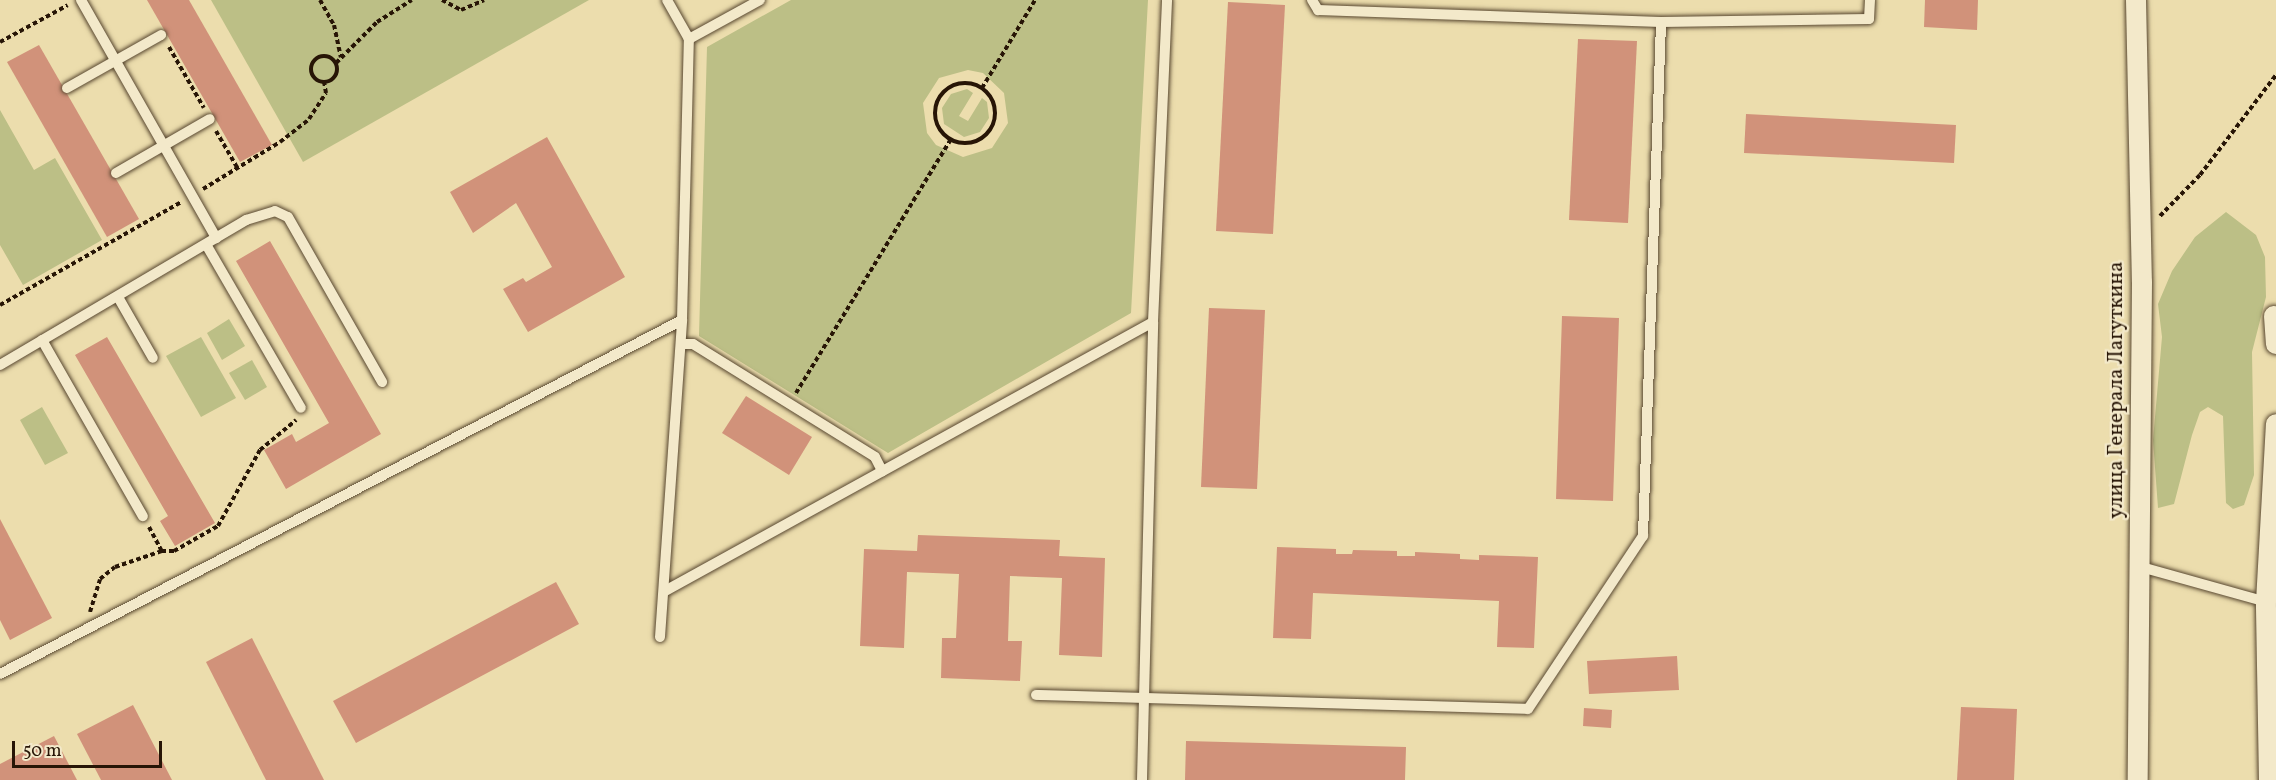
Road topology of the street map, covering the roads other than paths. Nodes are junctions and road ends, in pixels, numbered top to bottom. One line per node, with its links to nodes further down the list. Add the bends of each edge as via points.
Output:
1 (81, 0): 11 (lane)
2 (667, 0): 10 (lane)
3 (760, 0): 10 (lane)
4 (1167, 0): 21 (lane)
5 (1312, 0): 8 (lane, via 1318,10)
6 (1870, 0): 8 (lane, via 1869,20)
7 (2136, 0): 32 (street, улица Генерала Лагуткина)
8 (1662, 22): 38 (lane, via 1643,536 1528,709)
9 (161, 34): 11 (lane)
10 (689, 39): 20 (lane)
11 (116, 60): 12 (lane); 14 (lane)
12 (67, 88)
13 (210, 119): 14 (lane)
14 (164, 146): 15 (lane); 16 (lane)
15 (116, 173)
16 (216, 238): 17 (lane); 27 (lane, via 262,214 275,211 288,217)
17 (207, 246): 18 (lane); 28 (lane)
18 (118, 297): 22 (lane); 25 (lane)
19 (2274, 316): 24 (street)
20 (682, 320): 23 (lane); 36 (lane)
21 (1153, 322): 30 (lane); 38 (lane)
22 (42, 340): 26 (lane); 31 (lane)
23 (681, 344): 30 (lane, via 693,344 875,457); 33 (lane)
24 (2276, 344)
25 (153, 358)
26 (0, 364)
27 (382, 382)
28 (301, 408)
29 (2276, 424): 34 (street)
30 (882, 471): 33 (lane)
31 (142, 516)
32 (2141, 567): 34 (lane); 40 (street, улица Генерала Лагуткина)
33 (665, 591): 35 (lane)
34 (2266, 602): 41 (street)
35 (660, 637)
36 (0, 674)
37 (1036, 695): 38 (lane)
38 (1145, 697): 39 (lane)
39 (1142, 780)
40 (2138, 780)
41 (2269, 780)

